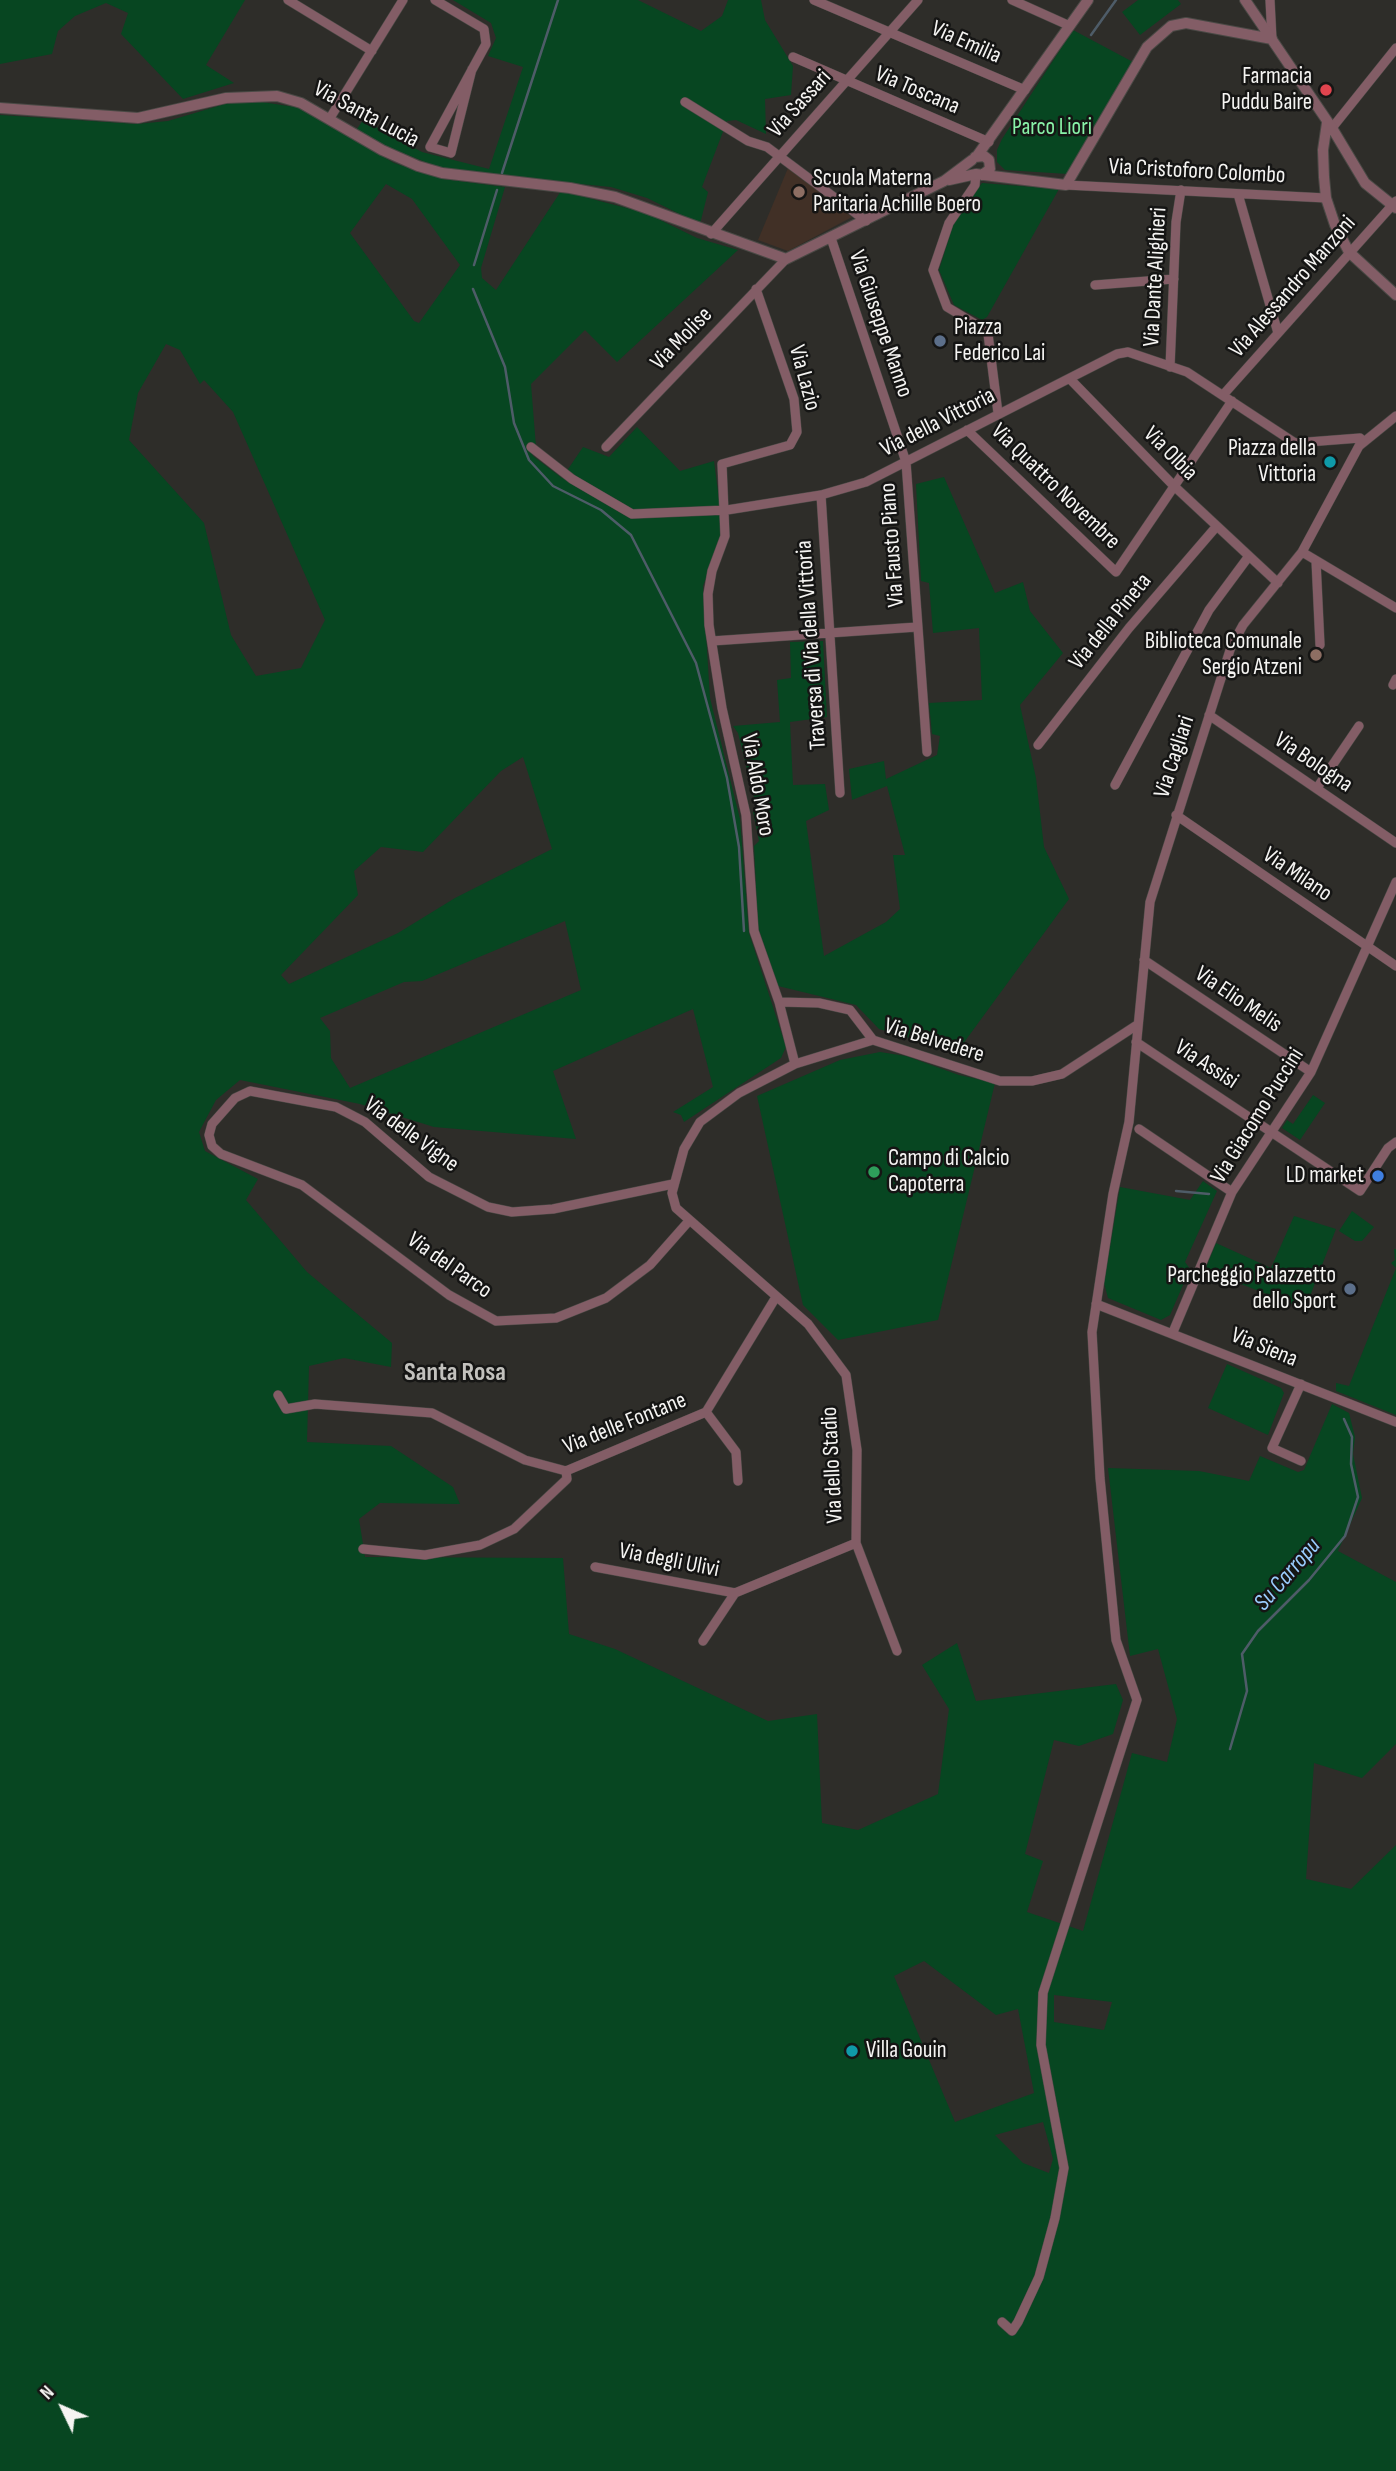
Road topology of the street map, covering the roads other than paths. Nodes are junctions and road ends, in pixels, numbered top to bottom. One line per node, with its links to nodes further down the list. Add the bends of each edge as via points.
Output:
1 (288, 0): 15 (street)
2 (403, 0): 15 (street)
3 (435, 0): 17 (street, via 484,29 486,44)
4 (814, 0): 12 (street, Via Emilia)
5 (919, 0): 12 (street, Via Sassari)
6 (1012, 0): 11 (street)
7 (1088, 0): 11 (street)
8 (1245, 0): 13 (street)
9 (1280, 0): 10 (street)
10 (1270, 5): 13 (street)
11 (1070, 26): 19 (street)
12 (890, 31): 18 (street, Via Sassari); 19 (street, Via Emilia)
13 (1272, 39): 23 (street); 31 (street, via 1186,23 1171,26 1147,47)
14 (1396, 48): 23 (street)
15 (372, 51): 22 (street)
16 (793, 57): 18 (street, Via Toscana)
17 (472, 69): 17 (street, via 430,147 451,153)
18 (846, 82): 24 (street, Via Toscana); 25 (street, Via Sassari)
19 (1025, 90): 24 (street)
20 (685, 102): 25 (street)
21 (0, 108): 22 (street, Via Santa Lucia, via 147,118 254,94 301,103)
22 (330, 118): 37 (street, Via Santa Lucia, via 418,166 483,180 615,197)
23 (1330, 126): 34 (street, via 1323,150); 35 (street, via 1365,183)
24 (992, 138): 26 (street)
25 (780, 156): 36 (street); 37 (street, Via Sassari)
26 (975, 158): 27 (street, via 987,157); 28 (street, via 971,166); 30 (street)
27 (990, 163): 28 (street, via 988,172); 29 (street)
28 (979, 174): 29 (street); 30 (street); 50 (street, via 949,223 933,270 947,307 967,321 987,326)
29 (1004, 176): 31 (street)
30 (944, 181): 36 (street)
31 (1066, 185): 32 (street, Via Cristoforo Colombo)
32 (1181, 190): 33 (street, Via Cristoforo Colombo); 41 (street, Via Dante Alighieri)
33 (1238, 194): 34 (street, Via Cristoforo Colombo); 45 (street)
34 (1326, 198): 39 (street)
35 (1395, 205): 39 (street, Via Alessandro Manzoni)
36 (866, 221): 38 (street)
37 (711, 234): 40 (street, Via Santa Lucia)
38 (831, 238): 40 (street); 56 (street, Via Giuseppe Manno)
39 (1349, 252): 44 (street); 45 (street, Via Alessandro Manzoni)
40 (786, 259): 43 (street, Via Molise)
41 (1174, 279): 42 (street); 46 (street, Via Dante Alighieri)
42 (1094, 285)
43 (756, 289): 55 (street, Via Molise); 59 (street, Via Lazio, via 794,399 797,432 790,445 722,464)
44 (1396, 295)
45 (1278, 332): 48 (street, Via Alessandro Manzoni)
46 (1170, 367): 47 (street, Via della Vittoria, via 1128,352); 48 (street, Via della Vittoria, via 1187,372)
47 (1070, 379): 50 (street, Via della Vittoria); 57 (street, Via Olbia)
48 (1223, 395): 49 (street, Via della Vittoria)
49 (1232, 401): 53 (street, Via della Vittoria, via 1295,443); 57 (street)
50 (998, 413): 52 (street, Via della Vittoria)
51 (1396, 416): 53 (street, Via Cagliari)
52 (967, 430): 56 (street, Via della Vittoria); 57 (street, Via Quattro Novembre, via 1116,572)
53 (1363, 441): 61 (street, Via Cagliari)
54 (531, 447): 59 (street, Via della Vittoria, via 572,479 632,514)
55 (606, 447)
56 (906, 461): 58 (street, Via della Vittoria, via 866,482); 66 (street, Via Fausto Piano)
57 (1174, 486): 60 (street, Via Olbia)
58 (821, 495): 59 (street, Via della Vittoria); 67 (street, Traversa di Via della Vittoria)
59 (727, 510): 68 (street, Via Aldo Moro, via 726,536 708,594)
60 (1216, 527): 62 (street, Via Olbia); 72 (street, Via della Pineta, via 1129,628)
61 (1302, 552): 63 (street); 64 (street, Via Cagliari)
62 (1249, 556): 64 (street, Via Olbia); 74 (street, via 1209,610)
63 (1316, 561): 65 (street); 69 (street)
64 (1278, 583): 70 (street, Via Cagliari, via 1231,647)
65 (1396, 608)
66 (917, 627): 67 (street, Via Fausto Piano); 73 (street, Via Fausto Piano)
67 (829, 632): 68 (street, Via Fausto Piano); 76 (street, Traversa di Via della Vittoria)
68 (712, 641): 83 (street, Via Aldo Moro, via 746,815 754,931)
69 (1320, 645)
70 (1209, 715): 75 (street, Via Bologna); 77 (street, Via Cagliari)
71 (1359, 726): 75 (street)
72 (1038, 745)
73 (927, 752)
74 (1115, 785)
75 (1317, 788): 78 (street, Via Bologna)
76 (840, 793)
77 (1176, 815): 80 (street, Via Milano); 81 (street, Via Cagliari, via 1150,902)
78 (1396, 842)
79 (1396, 882): 80 (street, Via Giacomo Puccini)
80 (1367, 946): 82 (street, Via Milano); 88 (street, Via Giacomo Puccini)
81 (1144, 960): 84 (street, Via Cagliari); 88 (street, Via Elio Melis)
82 (1396, 966)
83 (779, 1002): 85 (street, via 850,1010); 87 (street, Via Aldo Moro)
84 (1137, 1025): 85 (street, Via Belvedere, via 1062,1074 1032,1081 1000,1081); 86 (street, Via Cagliari)
85 (873, 1040): 87 (street, Via Belvedere)
86 (1136, 1042): 90 (street, Via Assisi); 97 (street, Via Cagliari, via 1129,1122)
87 (795, 1064): 93 (street, Via Belvedere, via 739,1093 700,1122 690,1134)
88 (1311, 1072): 90 (street, Via Giacomo Puccini)
89 (1139, 1129): 94 (street)
90 (1272, 1132): 91 (street, Via Assisi, via 1360,1191); 94 (street, Via Giacomo Puccini)
91 (1396, 1142)
92 (220, 1154): 93 (street, Via delle Vigne, via 209,1141 212,1124 235,1098 250,1091 336,1107 365,1122 429,1177 488,1207 512,1212 553,1209); 95 (street, Via del Parco, via 302,1185 449,1295 496,1321 556,1318 606,1298 650,1265)
93 (673, 1184): 95 (street, via 676,1209)
94 (1232, 1192): 98 (street, Via Giacomo Puccini)
95 (688, 1222): 96 (street)
96 (776, 1297): 101 (street, Via delle Fontane); 106 (street, Via dello Stadio, via 808,1324 846,1376 857,1450)
97 (1096, 1304): 98 (street, Via Siena); 112 (street, Via Cagliari, via 1092,1332 1099,1465 1116,1640 1137,1700 1043,1993 1041,2045 1064,2168 1039,2277 1012,2331)
98 (1173, 1332): 99 (street, Via Siena)
99 (1301, 1384): 102 (street, Via Siena); 103 (street, Via Siena, via 1272,1448)
100 (278, 1395): 104 (street, Via delle Fontane, via 286,1409 315,1404 432,1413 525,1460)
101 (706, 1412): 104 (street, Via delle Fontane); 105 (street, via 736,1452)
102 (1396, 1422)
103 (1301, 1461)
104 (566, 1471): 107 (street, via 567,1479 514,1529 480,1545 425,1555)
105 (738, 1481)
106 (856, 1543): 109 (street, Via degli Ulivi); 111 (street, Via dello Stadio)
107 (363, 1549)
108 (595, 1567): 109 (street, Via degli Ulivi)
109 (735, 1594): 110 (street, Via degli Ulivi)
110 (703, 1641)
111 (897, 1651)
112 (1003, 2322)

